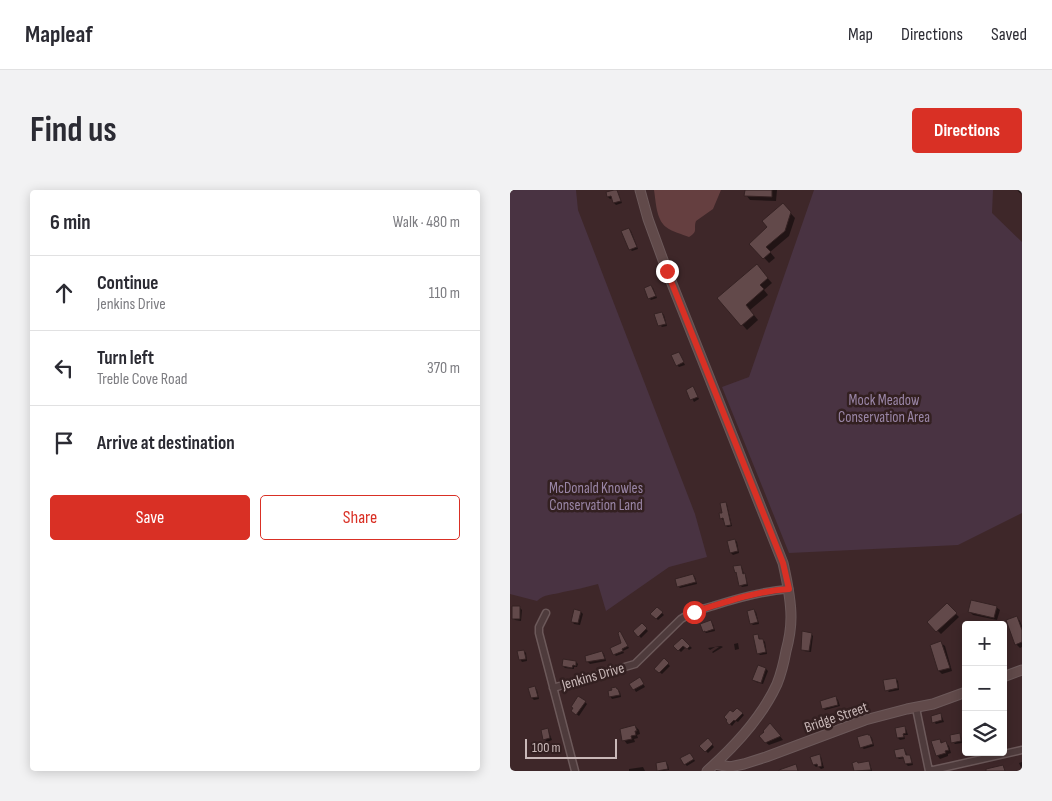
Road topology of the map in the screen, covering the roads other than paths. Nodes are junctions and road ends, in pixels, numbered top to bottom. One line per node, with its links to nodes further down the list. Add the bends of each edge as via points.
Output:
1 (640, 190): 2 (main road, via 667,271 783,563)
2 (789, 589): 6 (street, Jenkins Drive, via 726,602 689,614 634,664); 10 (main road, via 789,638 777,684 760,714)
3 (546, 613): 6 (street, via 539,633)
4 (1022, 670): 5 (main road)
5 (1007, 676)
6 (553, 688): 11 (street)
7 (962, 694): 8 (main road, Bridge Street)
8 (916, 708): 10 (main road, Bridge Street, via 862,722 744,764 730,767); 13 (street)
9 (1022, 750): 13 (street)
10 (715, 764): 12 (main road)
11 (575, 771)
12 (707, 771)
13 (929, 771)

